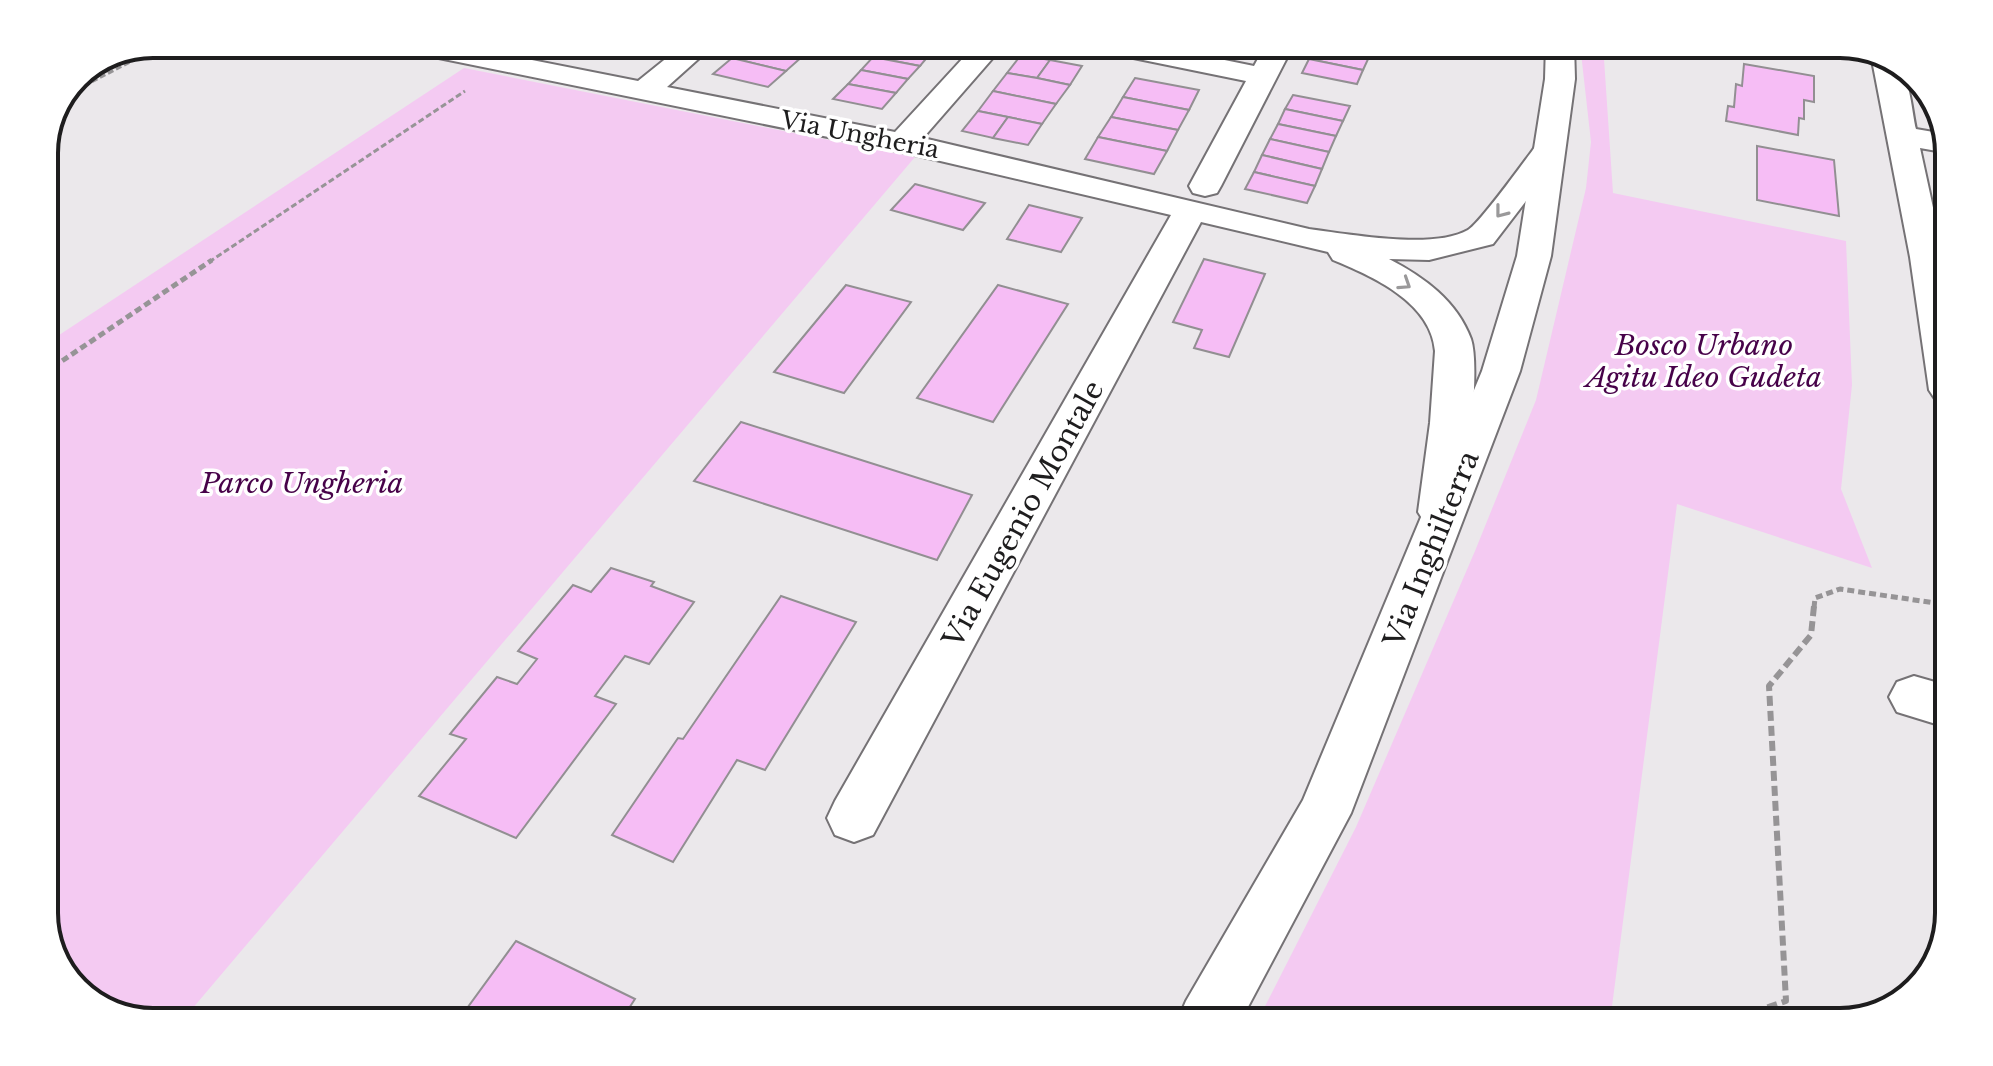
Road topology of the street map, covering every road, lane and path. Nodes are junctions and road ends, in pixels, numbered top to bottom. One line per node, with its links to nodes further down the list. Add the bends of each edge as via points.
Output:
1 (472, 58): 8 (street, Via Ungheria)
2 (684, 58): 12 (street)
3 (978, 58): 15 (street)
4 (1173, 58): 10 (street)
5 (1272, 58): 10 (street, Via Eugenio Montale)
6 (1560, 58): 16 (street, Via Inghilterra)
7 (134, 60): 11 (path)
8 (504, 65): 12 (street, Via Ungheria); 20 (path)
9 (1888, 71): 13 (street)
10 (1262, 76): 17 (street, Via Eugenio Montale)
11 (89, 83)
12 (643, 92): 15 (street, Via Ungheria)
13 (1901, 135): 14 (street); 19 (street)
14 (1934, 141)
15 (902, 143): 17 (street, Via Ungheria)
16 (1549, 150): 18 (street, Via Ungheria, one-way to 18, via 1481,237 1429,250); 21 (street, Via Inghilterra, via 1534,256 1511,337)
17 (1198, 198): 18 (street, Via Ungheria); 23 (street, Via Eugenio Montale)
18 (1309, 239): 21 (street, Via Ungheria, one-way to 21, via 1370,263 1414,289 1453,341 1452,419)
19 (1935, 305)
20 (58, 364)
21 (1437, 536): 24 (street, Via Inghilterra, via 1324,813)
22 (1935, 603): 25 (path, via 1840,589 1815,598 1811,635 1769,686 1786,1001)
23 (854, 818)
24 (1215, 1008)
25 (1766, 1008)

